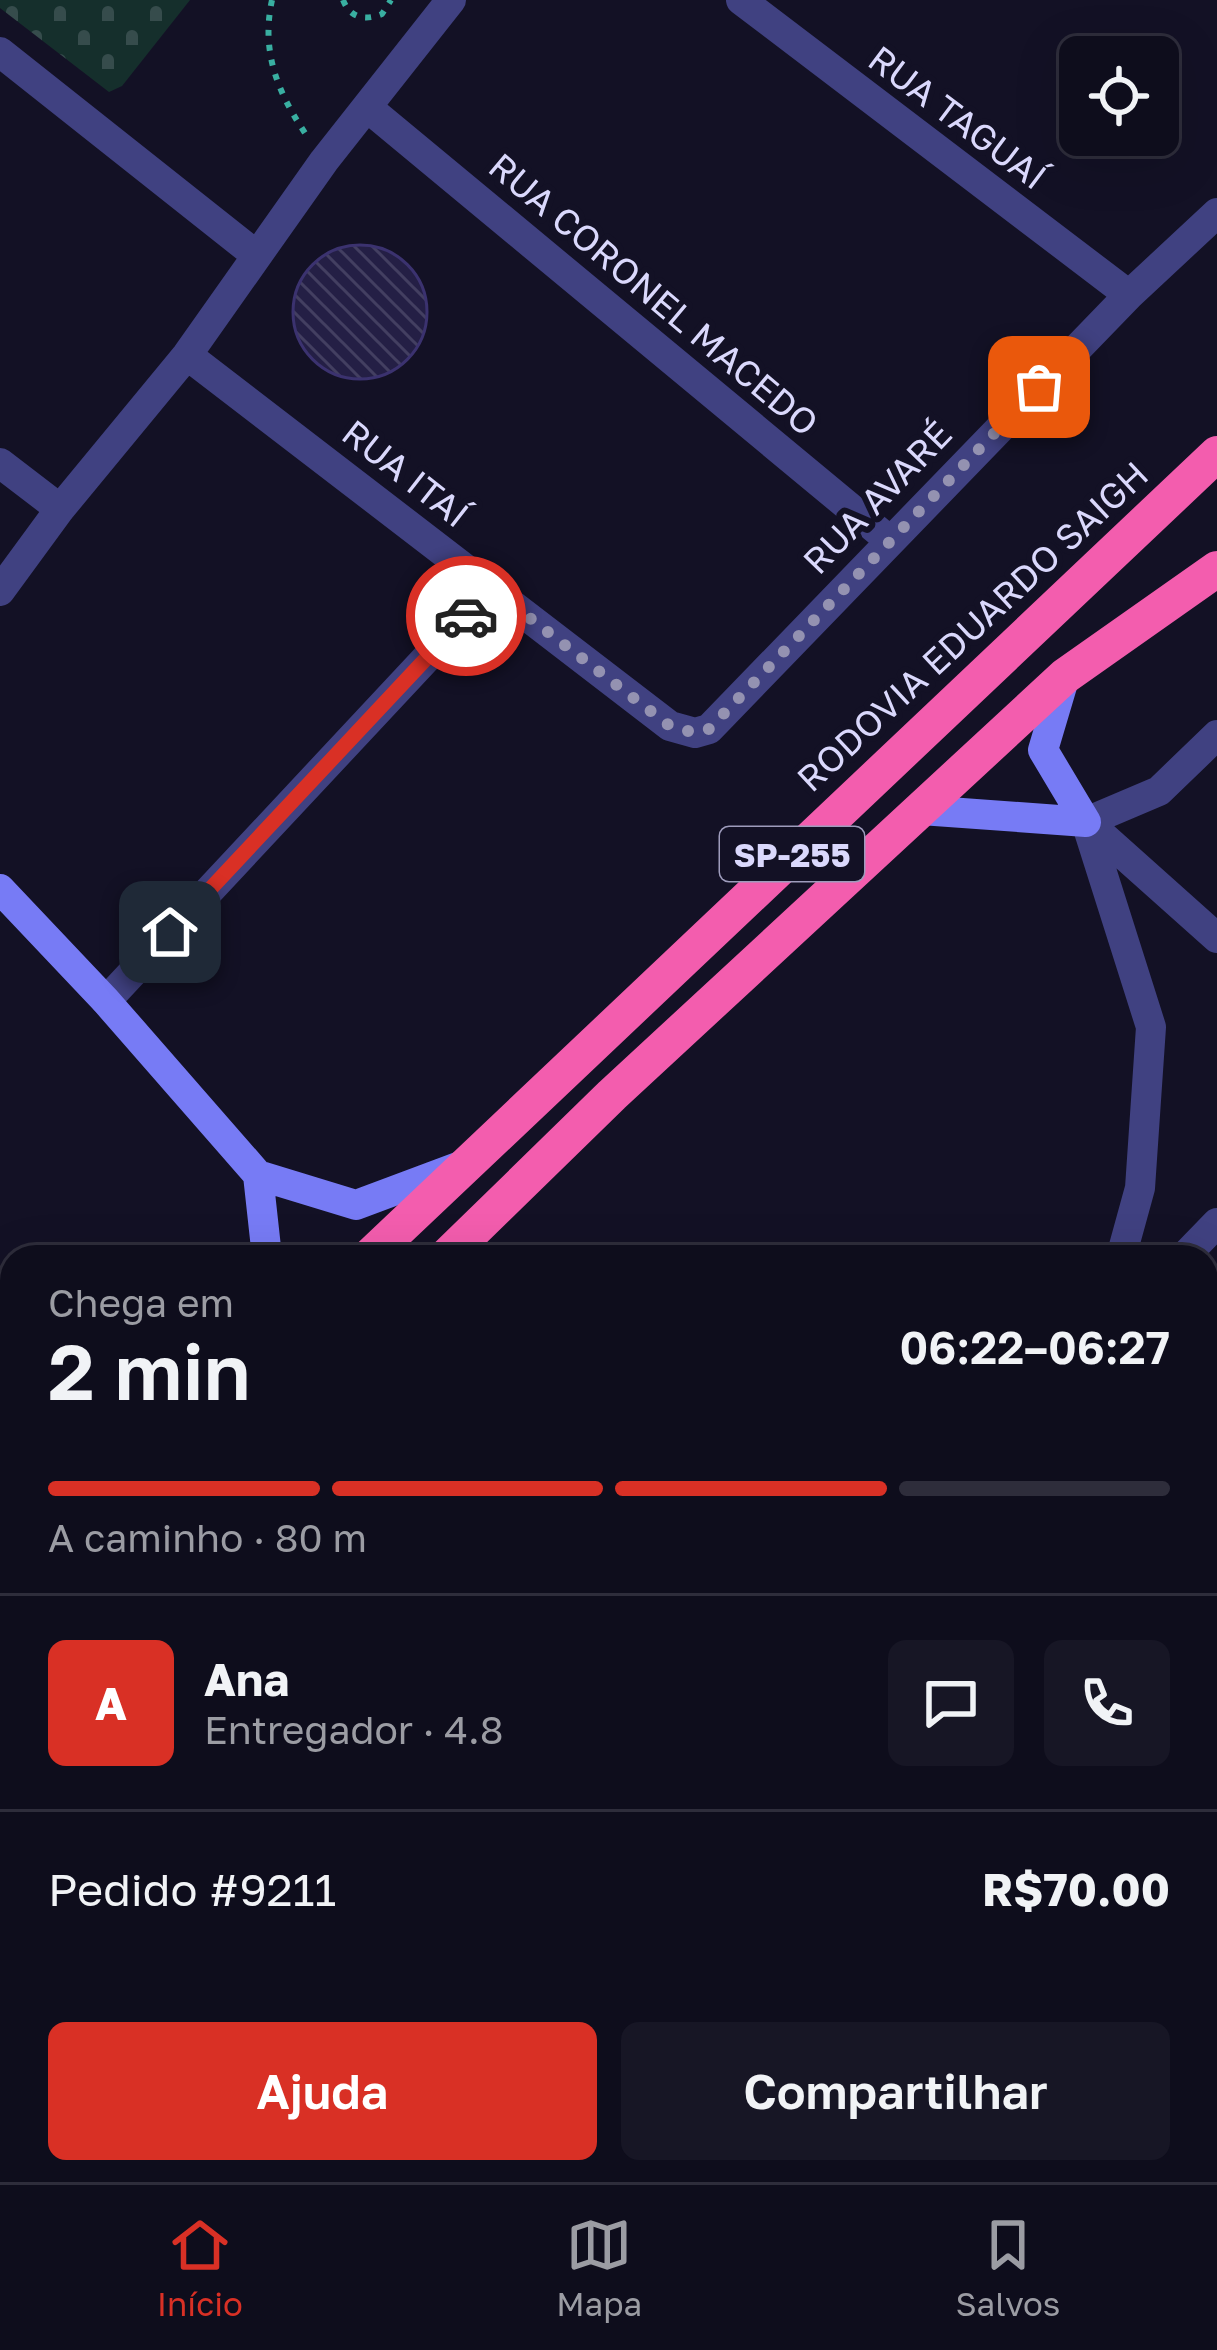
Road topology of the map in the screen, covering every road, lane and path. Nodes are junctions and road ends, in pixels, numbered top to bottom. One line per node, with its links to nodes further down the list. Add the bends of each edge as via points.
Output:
1 (272, 0): 8 (path, via 271,66)
2 (343, 0): 3 (path, via 365,19)
3 (392, 0)
4 (451, 0): 7 (street)
5 (741, 0): 11 (street, RUA TAGUAÍ)
6 (0, 52): 10 (street)
7 (368, 108): 8 (street); 18 (street, RUA CORONEL MACEDO)
8 (324, 161): 10 (street)
9 (1217, 213): 11 (street, RUA AVARÉ)
10 (256, 255): 12 (street)
11 (1129, 295): 18 (street, RUA AVARÉ)
12 (187, 355): 17 (street); 20 (street, RUA ITAÍ)
13 (1217, 423): 16 (highway)
14 (1217, 454): 16 (highway, RODOVIA EDUARDO SAIGH / SP-255)
15 (0, 463): 17 (street)
16 (1171, 496): 30 (highway, RODOVIA EDUARDO SAIGH / SP-255)
17 (60, 509): 21 (street)
18 (890, 540): 23 (street, RUA AVARÉ, via 709,729)
19 (1217, 569): 22 (highway, SP-255)
20 (492, 589): 23 (street, RUA ITAÍ, via 670,726); 29 (street)
21 (0, 591)
22 (1065, 676): 25 (highway, SP-255); 26 (main road, via 1043,749)
23 (695, 733)
24 (1217, 735): 26 (street, via 1159,791)
25 (921, 810): 26 (main road); 35 (highway, SP-255)
26 (1086, 822): 28 (street); 36 (street, via 1151,1027 1140,1188)
27 (0, 889): 29 (main road)
28 (1217, 938)
29 (106, 1000): 31 (main road)
30 (468, 1163): 31 (main road, via 356,1205); 34 (highway, RODOVIA EDUARDO SAIGH / SP-255)
31 (259, 1175): 33 (main road)
32 (1217, 1223): 37 (street)
33 (266, 1245)
34 (382, 1245)
35 (458, 1245)
36 (1124, 1245)
37 (1196, 1245)

